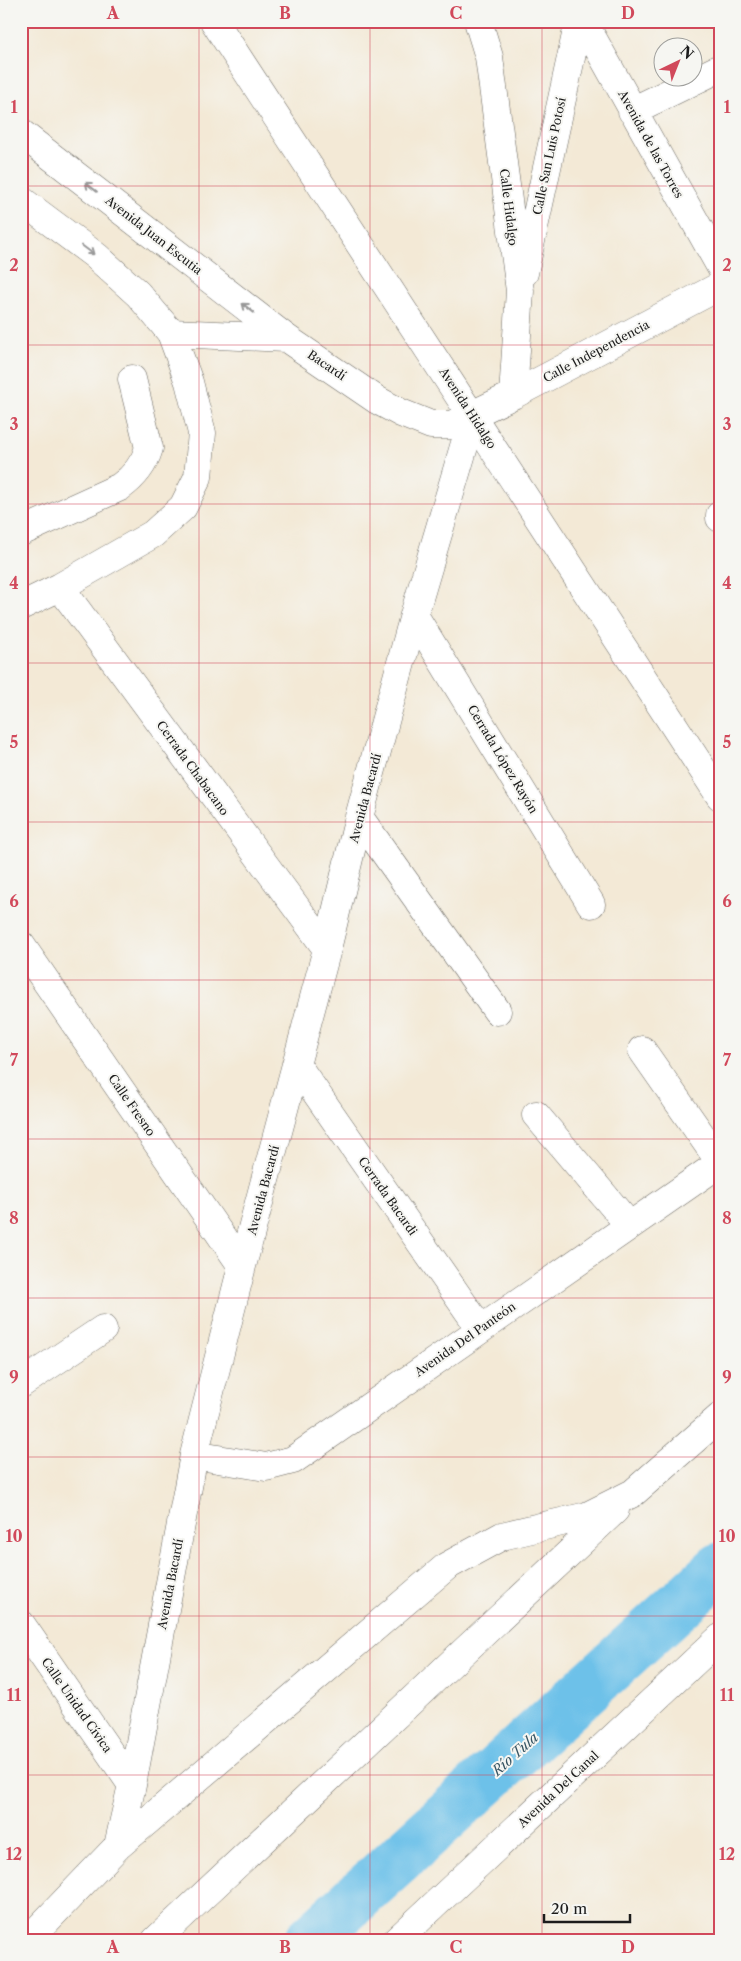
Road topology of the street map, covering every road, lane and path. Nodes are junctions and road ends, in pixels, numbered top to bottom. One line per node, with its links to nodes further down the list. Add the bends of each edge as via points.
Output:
1 (214, 21): 15 (street, Avenida Hidalgo)
2 (478, 21): 10 (street, Calle Hidalgo, via 490,57)
3 (581, 21): 5 (street, Avenida de las Torres); 10 (street, Calle San Luis Potosí)
4 (720, 68): 5 (street)
5 (632, 111): 8 (street, Avenida de las Torres)
6 (21, 133): 12 (street, Avenida Juan Escutia, one-way to 6)
7 (21, 200): 11 (street, one-way to 11, via 96,256 138,294)
8 (720, 266)
9 (720, 286): 14 (street, Calle Independencia)
10 (520, 291): 14 (street, Calle Hidalgo)
11 (171, 333): 12 (street); 17 (street, via 189,382 202,433 198,477 183,507 153,534)
12 (286, 338): 15 (street, Bacardí, via 401,413 431,425 451,425)
13 (132, 380): 16 (street, via 149,448 139,470 120,487)
14 (513, 395): 15 (street, Calle Independencia)
15 (473, 416): 19 (street, Avenida Bacardí); 20 (street, Avenida Hidalgo)
16 (21, 532)
17 (60, 587): 18 (street); 24 (street, Cerrada Chabacano)
18 (21, 606)
19 (414, 615): 21 (street, Avenida Bacardí); 22 (street, Cerrada López Rayón)
20 (720, 796)
21 (359, 817): 24 (street, Avenida Bacardí); 25 (street)
22 (592, 904)
23 (21, 945): 31 (street, Calle Fresno)
24 (327, 949): 27 (street, Avenida Bacardí)
25 (497, 1011)
26 (642, 1050): 29 (street)
27 (296, 1064): 31 (street, Avenida Bacardí); 32 (street, Cerrada Bacardi)
28 (536, 1115): 30 (street)
29 (720, 1162): 30 (street, Avenida Del Panteón)
30 (629, 1225): 32 (street, Avenida Del Panteón)
31 (242, 1266): 36 (street, Avenida Bacardí)
32 (480, 1328): 36 (street, Avenida Del Panteón, via 293,1460 266,1467)
33 (103, 1329): 34 (street)
34 (21, 1384)
35 (720, 1417): 37 (street)
36 (194, 1455): 40 (street, Avenida Bacardí)
37 (633, 1493): 41 (street, via 587,1516 502,1536 447,1566); 44 (street)
38 (21, 1624): 40 (street, Calle Unidad Cívica)
39 (720, 1638): 45 (street, Avenida Del Canal)
40 (132, 1785): 41 (street, Avenida Bacardí)
41 (118, 1846): 43 (street)
42 (21, 1931): 43 (street)
43 (27, 1940)
44 (156, 1940)
45 (396, 1940)

